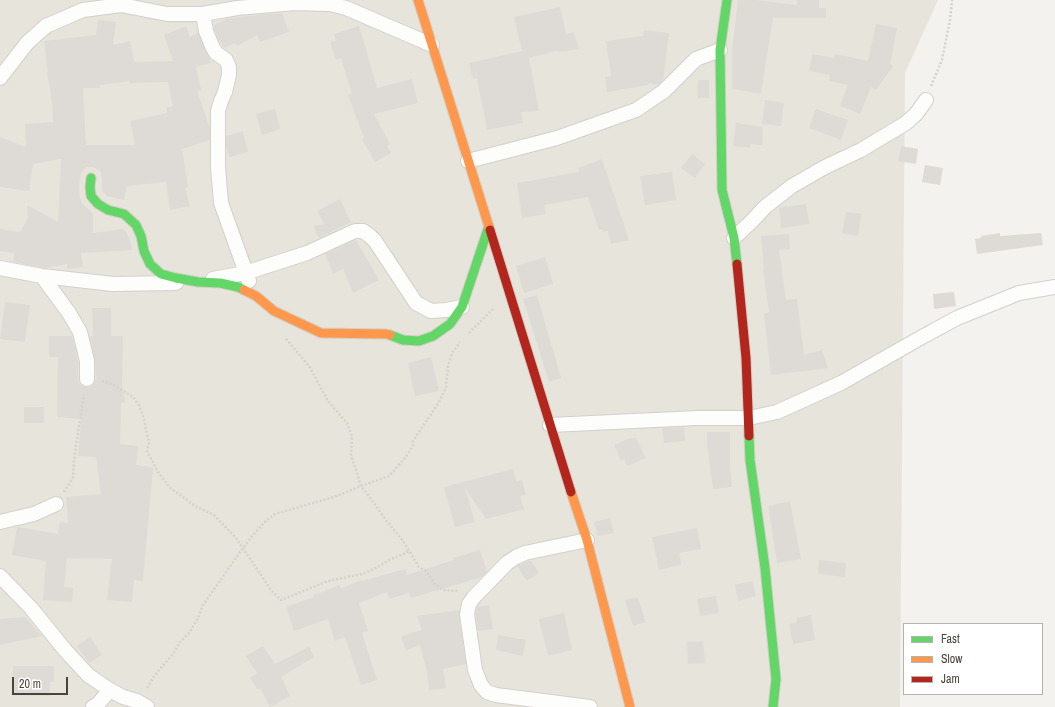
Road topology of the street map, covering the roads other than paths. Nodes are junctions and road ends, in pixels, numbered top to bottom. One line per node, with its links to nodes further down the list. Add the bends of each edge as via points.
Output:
1 (418, 0): 4 (street)
2 (727, 0): 5 (street)
3 (203, 14): 4 (street, via 295,3 330,4 346,8); 6 (street, via 167,14 121,4 83,10 46,26 27,43); 13 (street, via 212,46 226,60 229,67 225,92 218,111 218,167 221,203)
4 (432, 45): 8 (street)
5 (720, 50): 8 (street, via 696,60 664,91 636,110 557,138); 11 (street, via 722,190)
6 (0, 78)
7 (926, 100): 11 (street, via 906,124 792,186 765,207)
8 (468, 161): 10 (street)
9 (91, 178): 15 (street, via 91,196 98,204 108,210 124,214 136,225 150,264 161,274)
10 (489, 226): 18 (street); 21 (street)
11 (734, 238): 20 (street)
12 (0, 268): 14 (street)
13 (245, 273): 15 (street); 17 (street); 18 (street, via 307,253 355,231 363,231 375,241 416,303 432,311)
14 (42, 276): 15 (street, via 113,284); 19 (street, via 80,332 87,361)
15 (198, 282): 17 (street, via 238,287)
16 (1055, 287): 20 (street, via 1020,293 957,318 841,383 777,412)
17 (256, 296): 18 (street, via 274,311 321,332 386,334 403,340 419,340 433,336 450,324)
18 (462, 307)
19 (87, 379)
20 (749, 418): 21 (street); 31 (street, via 750,460 765,568 776,679)
21 (550, 425): 24 (street)
22 (56, 504): 23 (street, via 34,514)
23 (0, 522)
24 (587, 540): 29 (street, via 516,557 474,597 467,614 475,670 487,692); 30 (street)
25 (0, 576): 26 (street, via 88,675)
26 (110, 690): 27 (street); 28 (street)
27 (142, 704)
28 (95, 706)
29 (590, 707)
30 (628, 707)
31 (773, 707)

